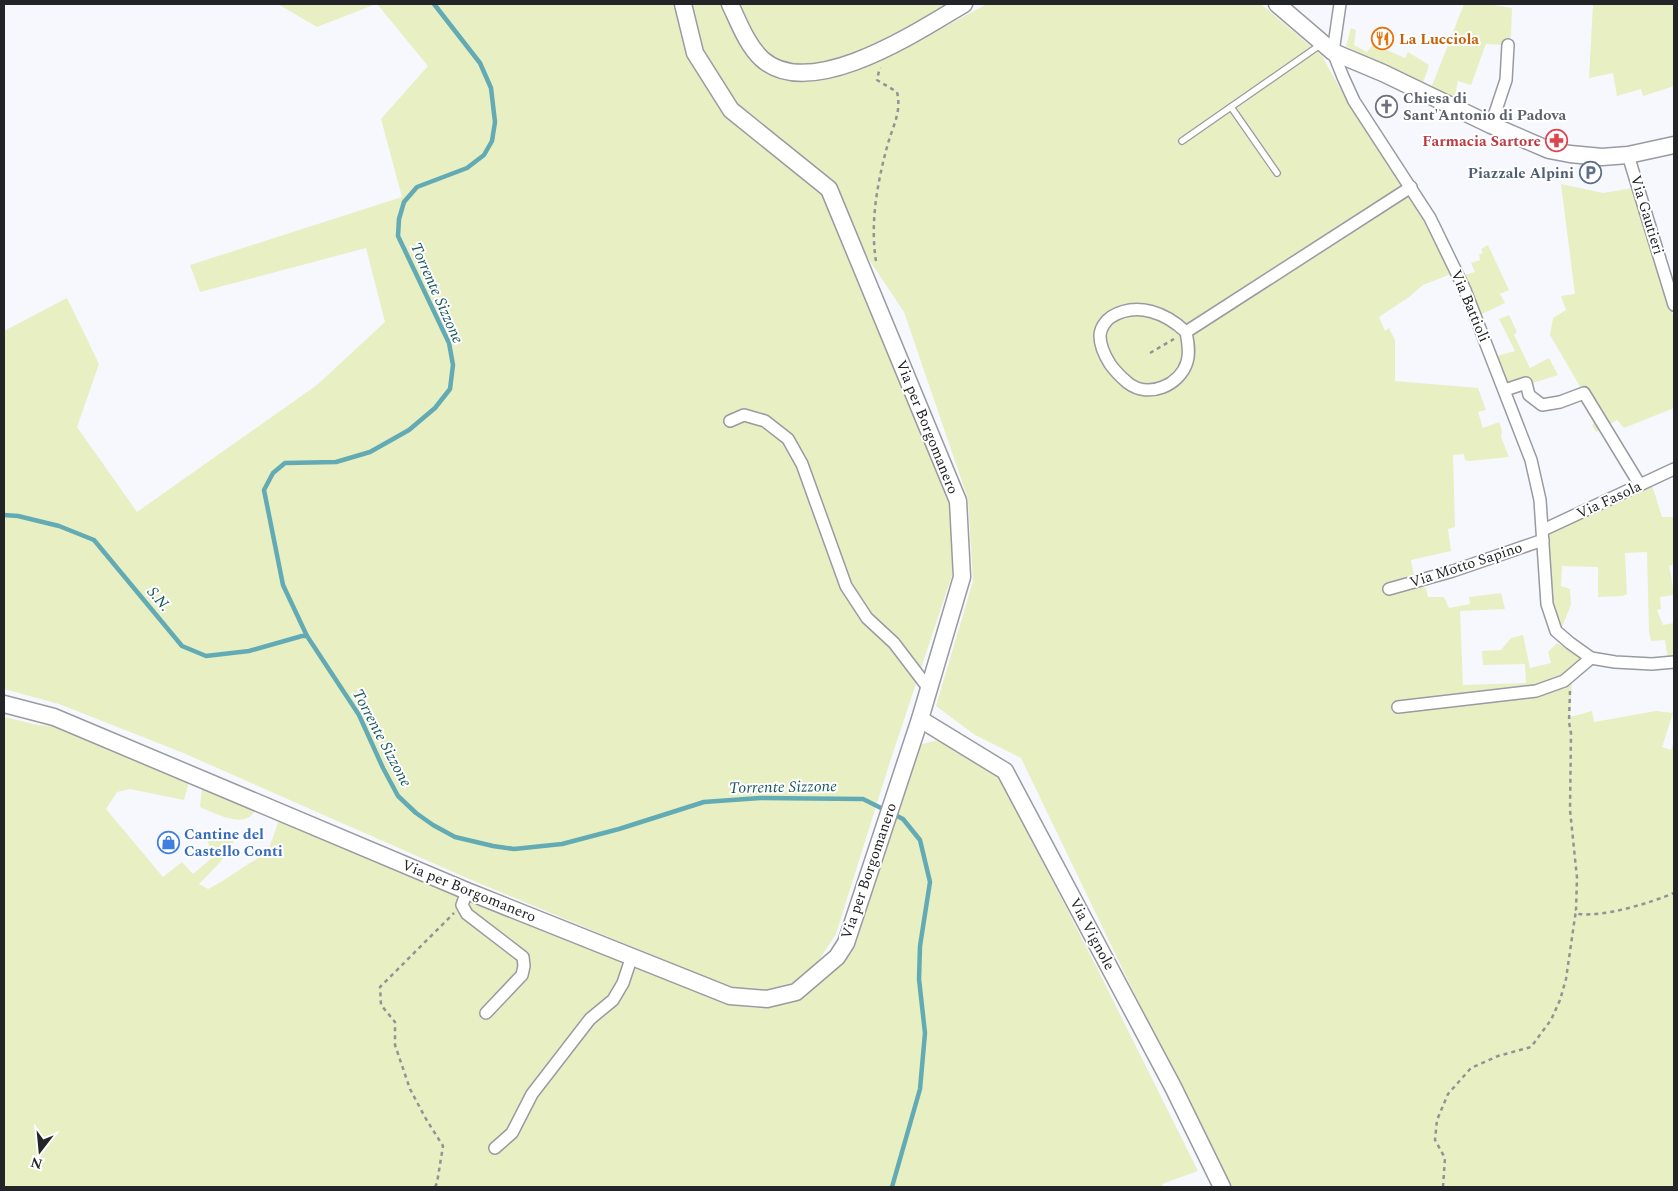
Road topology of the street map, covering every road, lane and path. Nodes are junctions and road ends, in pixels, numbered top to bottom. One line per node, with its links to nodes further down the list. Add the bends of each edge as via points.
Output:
1 (683, 4): 29 (main road, Via per Borgomanero, via 695,52 731,110 829,189 958,501 962,577)
2 (730, 4): 3 (main road, via 751,46 763,60 781,70 802,74 821,72 862,59 906,39)
3 (964, 4)
4 (1277, 4): 7 (main road)
5 (1340, 4): 7 (street)
6 (1508, 45): 10 (street, via 1506,80)
7 (1328, 48): 9 (lane); 10 (main road); 15 (street, Via Battioli, via 1354,100)
8 (877, 80): 16 (path, via 897,92 900,104 877,192)
9 (1231, 107): 11 (lane); 14 (lane)
10 (1491, 125): 13 (main road, via 1549,150 1602,157)
11 (1182, 141)
12 (1674, 145): 13 (main road)
13 (1628, 155): 17 (street, Via Gautieri)
14 (1277, 173)
15 (1411, 187): 18 (street); 20 (street, Via Battioli, via 1465,290)
16 (876, 262)
17 (1674, 305)
18 (1186, 332): 18 (street, via 1174,320 1156,312 1137,310 1120,312 1105,321 1100,335 1104,355 1115,370 1130,384 1147,390 1166,387 1180,377 1188,362); 19 (path)
19 (1150, 353)
20 (1505, 390): 23 (street, via 1526,383 1529,395 1542,405 1584,394); 24 (street, Via Battioli, via 1531,460 1540,500)
21 (730, 421): 29 (street, via 744,415 765,421 788,439 802,464 846,586 867,618 894,643)
22 (1674, 468): 23 (street, Via Fasola)
23 (1640, 484): 24 (street, Via Fasola)
24 (1543, 535): 25 (street, Via Motto Sapino, via 1453,571); 26 (street, Via Battioli, via 1547,604 1556,631)
25 (1389, 589)
26 (1591, 658): 27 (street, via 1643,664); 28 (street)
27 (1674, 662)
28 (1573, 673): 31 (street, via 1564,681 1536,691); 35 (path, via 1568,722 1571,733 1570,810 1577,878)
29 (929, 689): 32 (main road, Via per Borgomanero)
30 (4, 704): 34 (main road, Via per Borgomanero, via 54,717)
31 (1398, 707)
32 (920, 719): 36 (main road, Via per Borgomanero, via 846,943 837,957 796,992 767,999 730,996); 40 (main road, Via Vignole, via 1005,771 1173,1087)
33 (1674, 893): 35 (path, via 1588,915 1579,914)
34 (464, 898): 36 (main road, Via per Borgomanero); 37 (street, via 467,914 523,957 522,975); 39 (path, via 380,987 381,1005 395,1022 395,1045 410,1089 442,1146)
35 (1576, 910): 41 (path, via 1566,980 1551,1020 1531,1047 1471,1068 1448,1094 1437,1120 1435,1140 1445,1158)
36 (632, 956): 38 (street, via 613,1000 590,1019 532,1094 512,1133)
37 (486, 1012)
38 (495, 1148)
39 (435, 1187)
40 (1222, 1187)
41 (1444, 1187)

